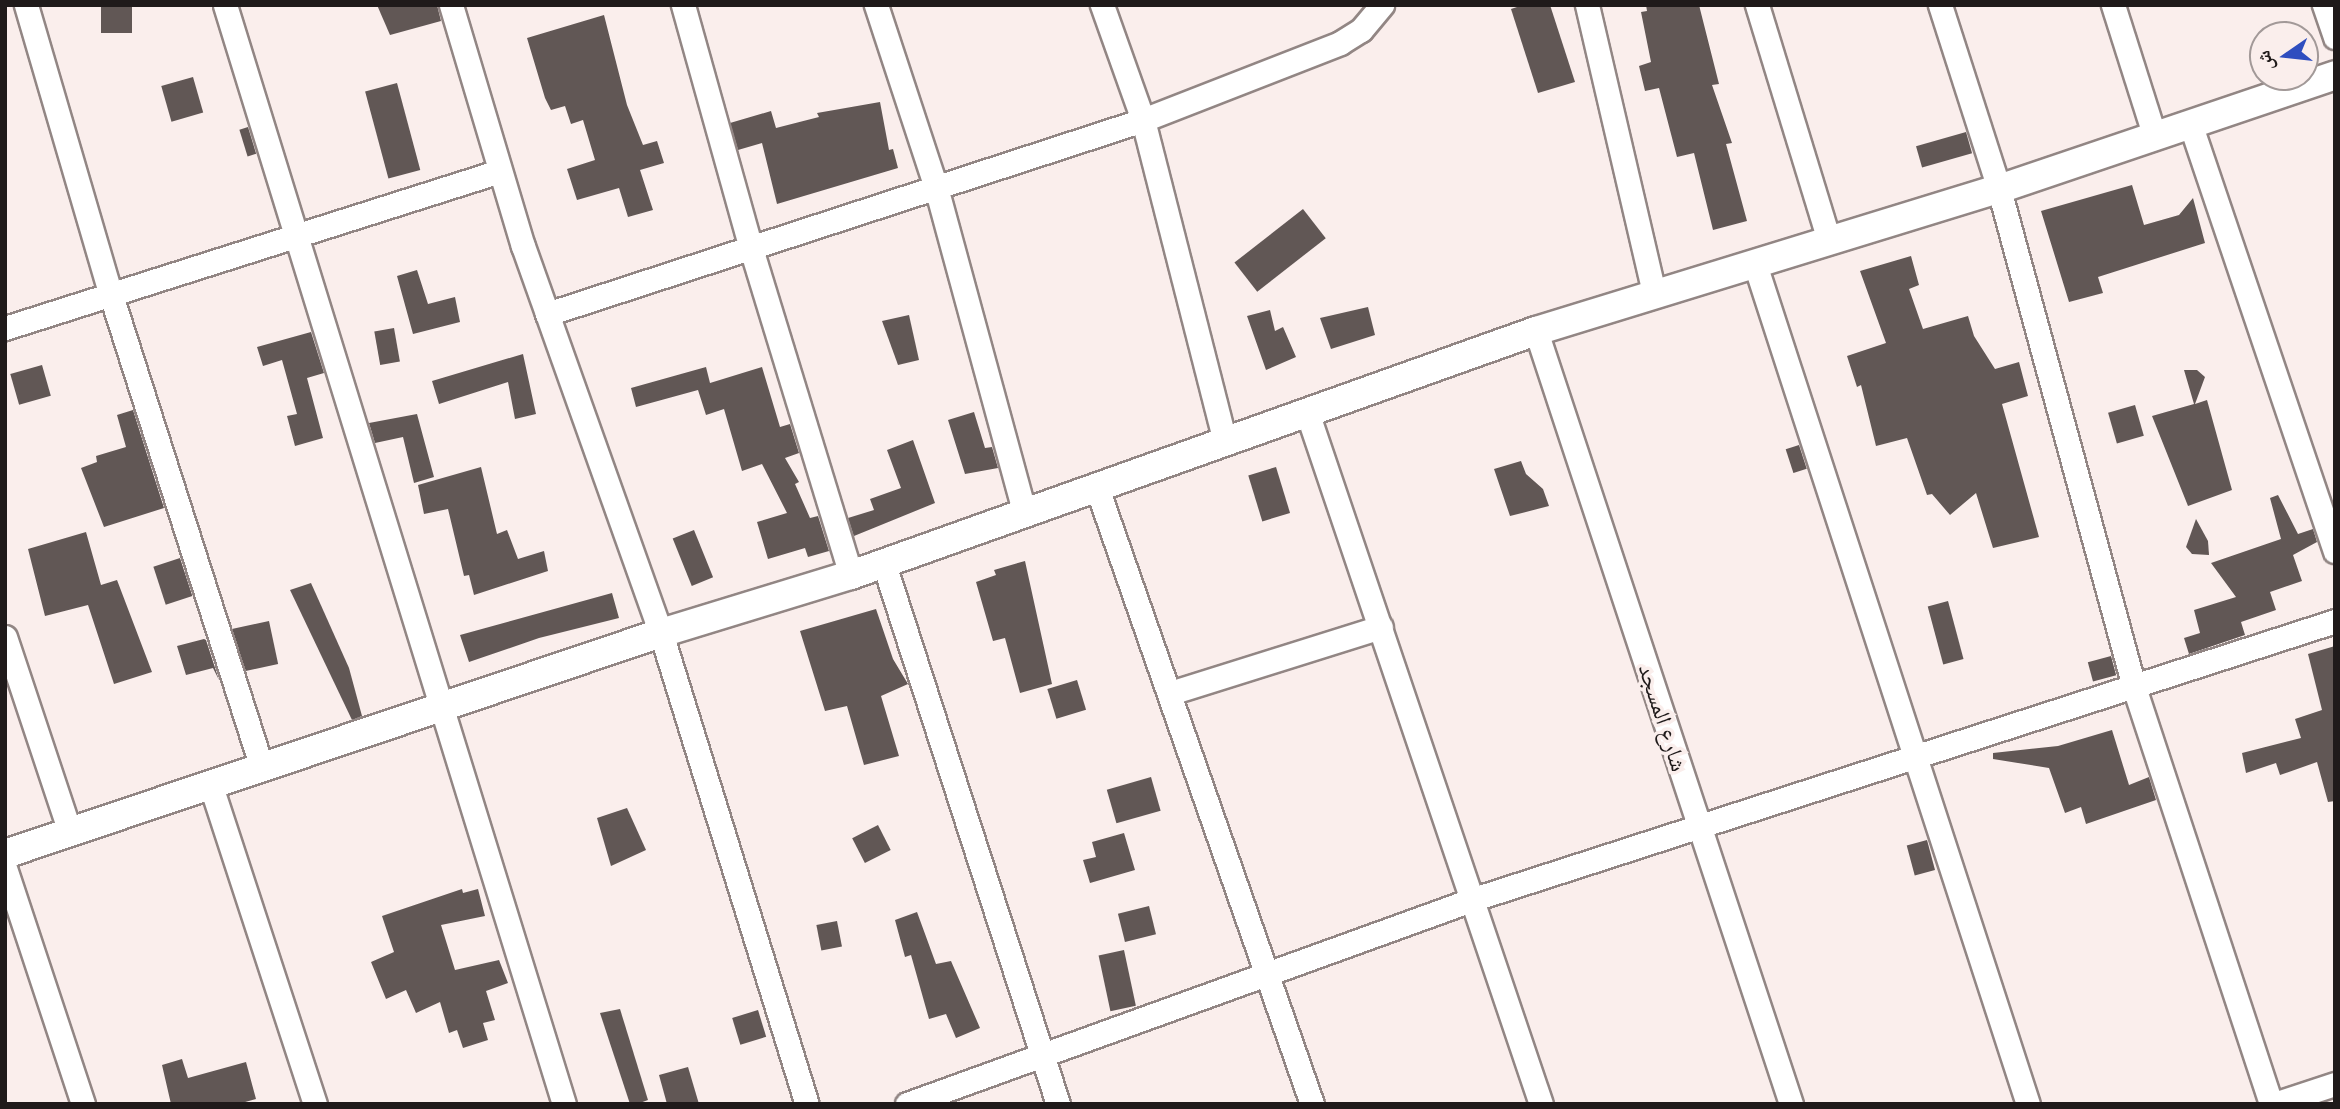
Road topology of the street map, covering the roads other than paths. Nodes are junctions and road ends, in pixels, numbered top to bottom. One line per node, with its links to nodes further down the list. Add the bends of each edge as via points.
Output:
1 (26, 5): 26 (street)
2 (225, 5): 21 (street)
3 (452, 5): 18 (street)
4 (683, 5): 23 (street)
5 (876, 5): 19 (street)
6 (1102, 5): 15 (street)
7 (1382, 5): 15 (street, via 1361,30 1340,43)
8 (1587, 5): 25 (street)
9 (1757, 5): 22 (street)
10 (1940, 5): 20 (street)
11 (2113, 5): 17 (street)
12 (2324, 5): 13 (street)
13 (2335, 37)
14 (2335, 75): 16 (street)
15 (1143, 120): 19 (street); 31 (street)
16 (2190, 123): 17 (street); 34 (street)
17 (2154, 134): 20 (street)
18 (500, 171): 21 (street); 27 (street)
19 (936, 187): 23 (street); 33 (street)
20 (1999, 189): 22 (street); 41 (street)
21 (296, 235): 26 (street); 43 (street)
22 (1829, 240): 24 (street)
23 (750, 245): 27 (street); 36 (street)
24 (1755, 264): 25 (street); 44 (street)
25 (1654, 293): 29 (street)
26 (111, 295): 28 (street); 45 (street)
27 (547, 314): 39 (street)
28 (5, 328)
29 (1536, 331): 30 (street); 47 (street, شارع المسجد)
30 (1307, 412): 31 (street); 38 (street)
31 (1225, 442): 32 (street)
32 (1097, 488): 33 (street); 42 (street)
33 (1025, 514): 35 (street)
34 (2335, 551)
35 (884, 564): 36 (street); 53 (street)
36 (852, 575): 39 (street)
37 (2335, 621): 41 (street)
38 (1381, 627): 42 (street); 51 (street)
39 (661, 633): 43 (street); 58 (street)
40 (5, 637): 48 (street)
41 (2134, 687): 44 (street); 65 (street)
42 (1170, 693): 52 (street)
43 (443, 706): 45 (street); 57 (street)
44 (1917, 758): 47 (street); 64 (street)
45 (262, 768): 46 (street)
46 (211, 786): 48 (street); 56 (street)
47 (1698, 827): 51 (street); 63 (street, شارع المسجد)
48 (69, 832): 49 (street)
49 (5, 854)
50 (5, 868): 55 (street)
51 (1474, 899): 52 (street); 62 (street)
52 (1268, 972): 53 (street); 61 (street)
53 (1042, 1058): 59 (street); 60 (street)
54 (2335, 1084): 65 (street)
55 (83, 1104)
56 (315, 1104)
57 (564, 1104)
58 (807, 1104)
59 (907, 1104)
60 (1058, 1104)
61 (1312, 1104)
62 (1541, 1104)
63 (1791, 1104)
64 (2028, 1104)
65 (2273, 1104)

